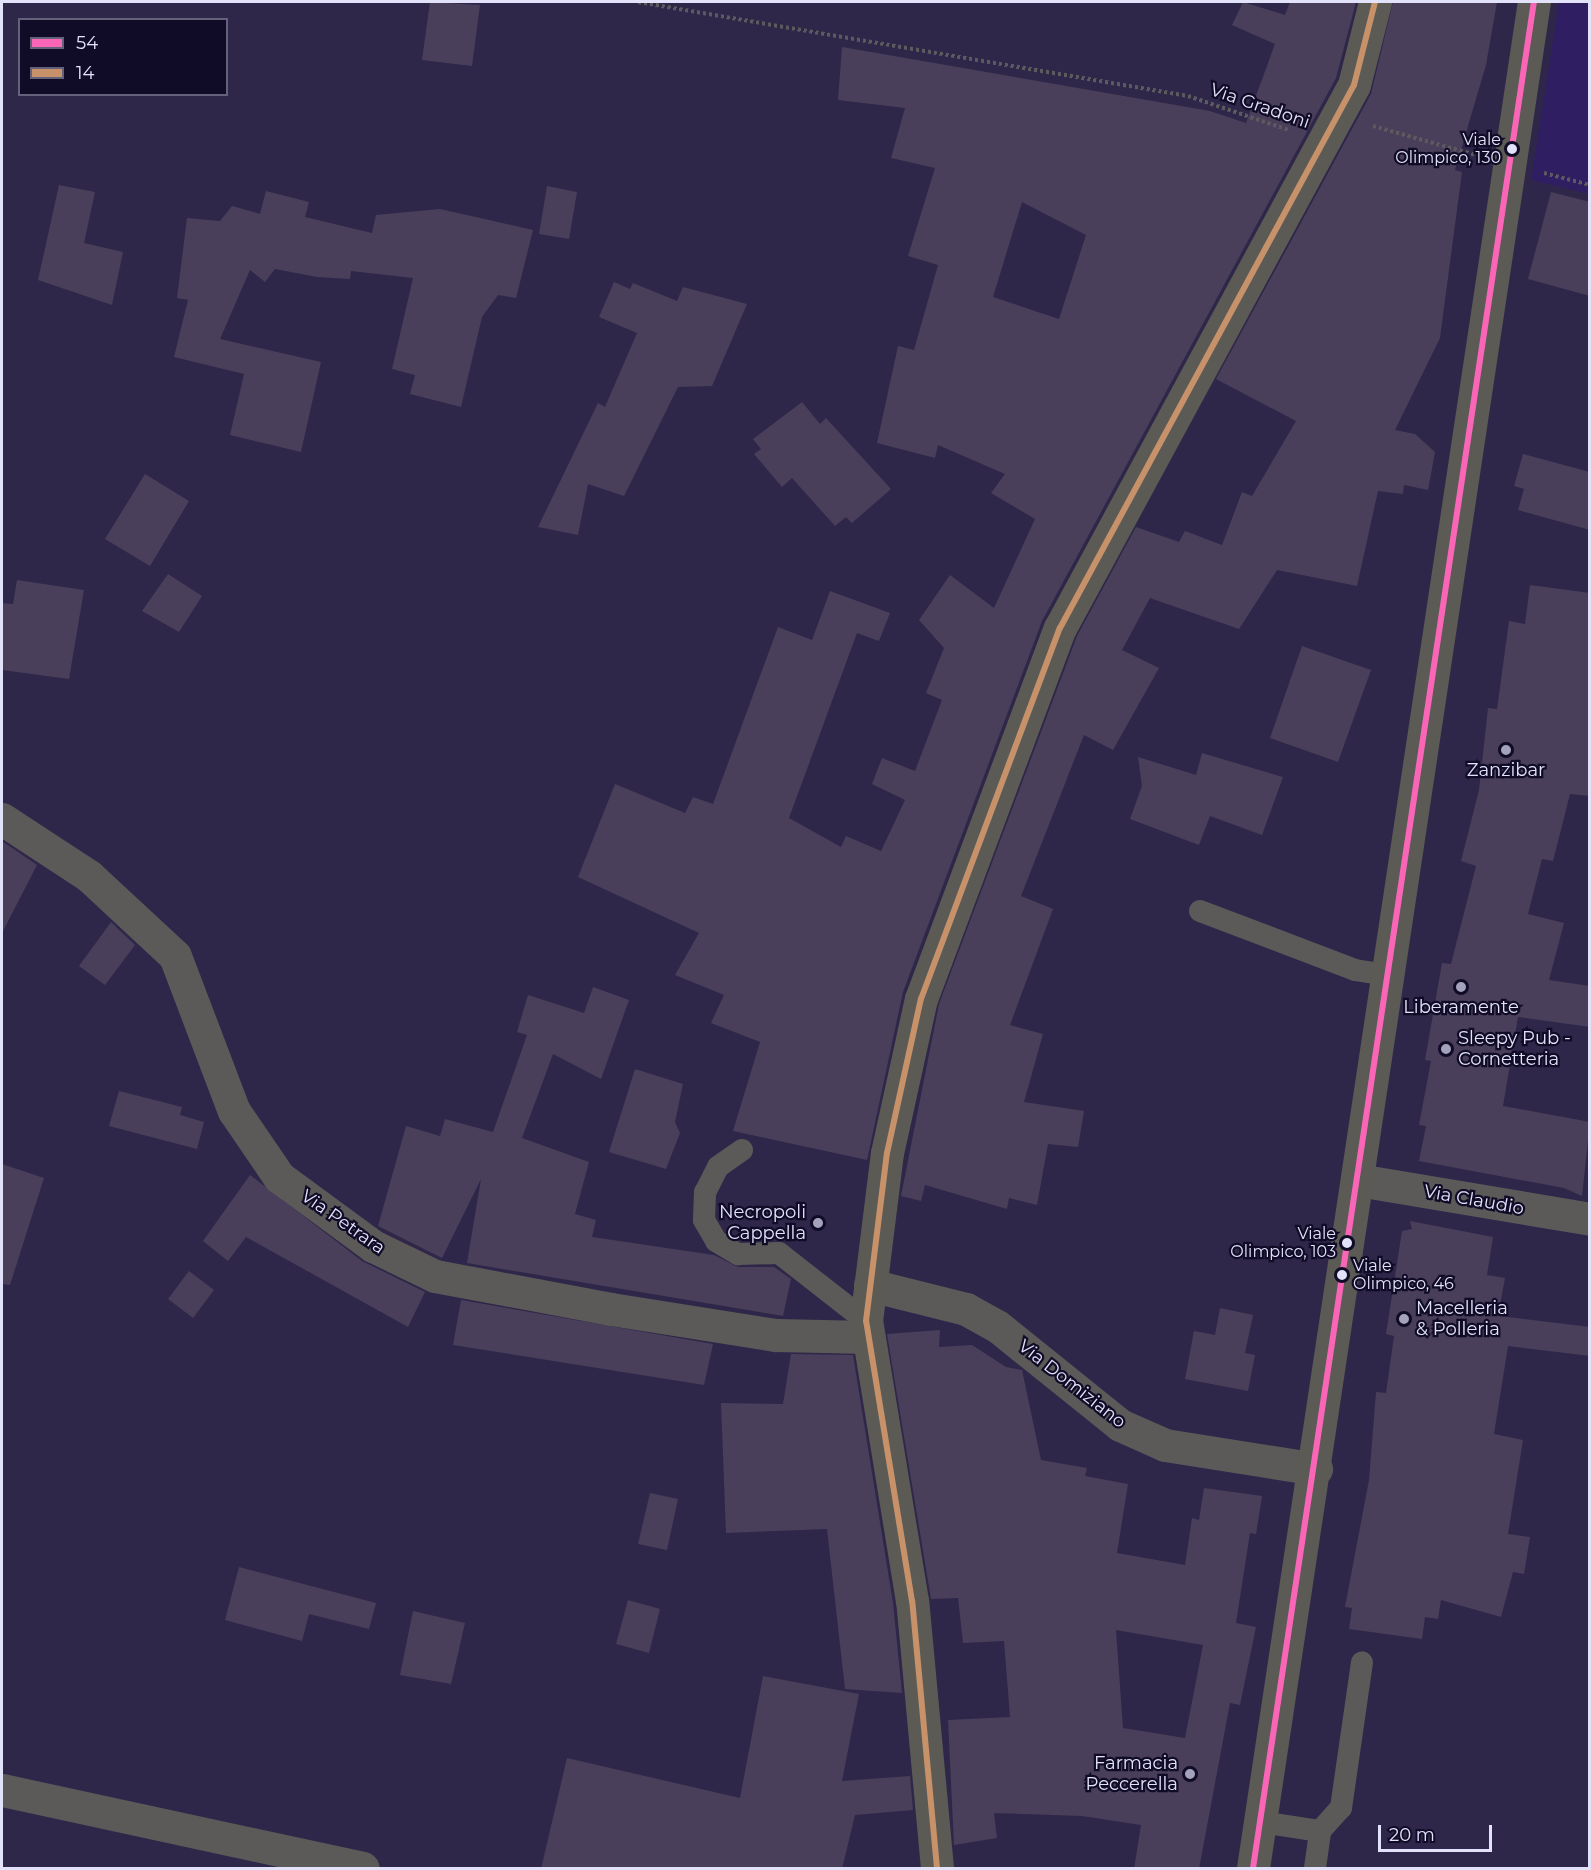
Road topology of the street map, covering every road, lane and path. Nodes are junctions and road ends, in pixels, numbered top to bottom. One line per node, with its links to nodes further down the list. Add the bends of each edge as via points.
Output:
1 (638, 2): 4 (path, Via Gradoni, via 1188,96)
2 (1376, 2): 4 (street, via 1354,85)
3 (1534, 2): 5 (street)
4 (1330, 129): 5 (path, Via Gradoni); 13 (street, via 1060,628 921,999 887,1153)
5 (1509, 165): 6 (path, Via Gradoni); 9 (street)
6 (1590, 185)
7 (2, 819): 14 (street, Via Petrara, via 89,876 175,956 234,1111 279,1177 373,1246 435,1276 611,1309 776,1335)
8 (1200, 911): 9 (lane, via 1355,970)
9 (1388, 975): 11 (street)
10 (742, 1150): 14 (lane, via 718,1167 705,1192 704,1220 716,1240 738,1254 779,1253)
11 (1358, 1180): 12 (street, Via Claudio); 15 (street)
12 (1590, 1219)
13 (870, 1285): 14 (street); 15 (street, Via Domiziano, via 966,1309 997,1326 1120,1425 1165,1445)
14 (867, 1329): 21 (street, via 912,1600)
15 (1316, 1469): 18 (street)
16 (1362, 1663): 19 (lane, via 1341,1808)
17 (2, 1790): 20 (street)
18 (1260, 1822): 19 (lane); 22 (street)
19 (1320, 1831): 23 (lane)
20 (363, 1869)
21 (936, 1869)
22 (1253, 1869)
23 (1315, 1869)

